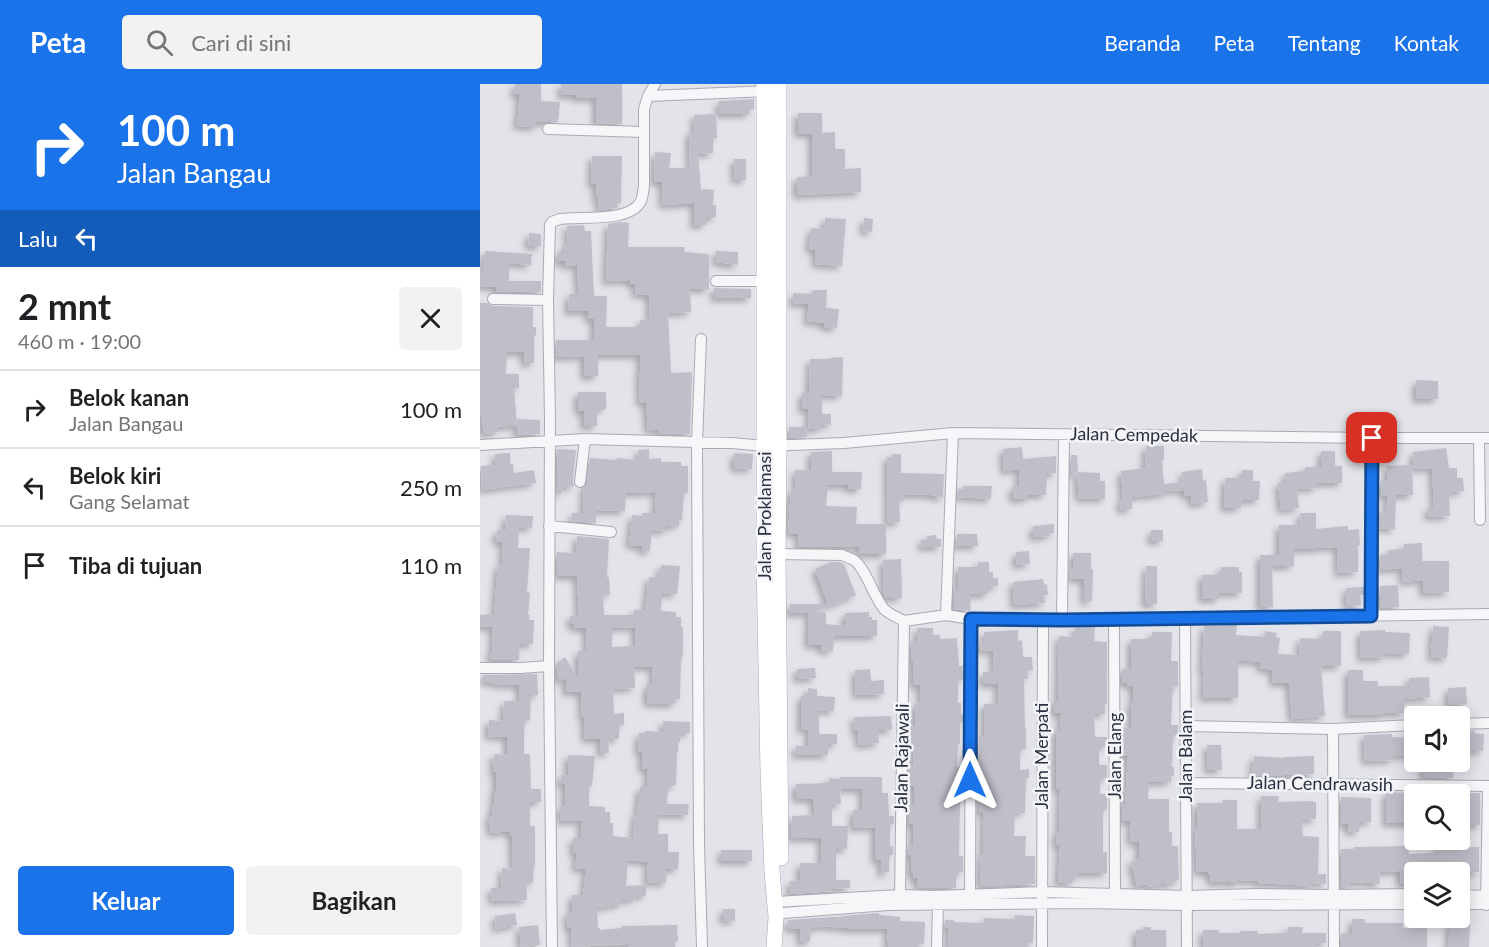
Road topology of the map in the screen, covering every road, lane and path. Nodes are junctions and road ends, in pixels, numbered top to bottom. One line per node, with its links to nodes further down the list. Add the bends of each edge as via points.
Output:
1 (655, 84): 3 (street)
2 (772, 88): 3 (street); 7 (street, Jalan Proklamasi); 19 (street, Jalan Proklamasi)
3 (648, 96): 5 (street)
4 (548, 129): 5 (street)
5 (644, 132): 9 (street, via 644,187 638,206 616,216 560,219 550,225)
6 (716, 281): 7 (street)
7 (765, 281): 19 (street, Jalan Proklamasi)
8 (493, 299): 9 (street)
9 (548, 300): 16 (street)
10 (701, 339): 17 (street)
11 (953, 434): 12 (street, Jalan Cempedak); 19 (street, Jalan Cempedak); 26 (street)
12 (1064, 434): 13 (street, Jalan Cempedak); 32 (street)
13 (1372, 438): 14 (street, Jalan Cempedak); 27 (street)
14 (1484, 438): 21 (street)
15 (585, 439): 16 (street, Jalan Cempedak); 17 (street, Jalan Cempedak); 20 (street)
16 (550, 442): 18 (street, Jalan Cempedak); 22 (street)
17 (697, 442): 19 (street, Jalan Cempedak); 59 (street)
18 (480, 445)
19 (772, 446): 24 (street, Jalan Proklamasi); 57 (street, Jalan Proklamasi, via 764,563 771,871)
20 (580, 482)
21 (1480, 520)
22 (549, 526): 23 (street); 34 (street)
23 (611, 532)
24 (778, 554): 33 (street, via 850,558 885,609); 57 (street, Jalan Proklamasi)
25 (1489, 614): 27 (street)
26 (946, 615): 30 (street); 33 (street)
27 (1371, 616): 28 (street)
28 (1185, 617): 29 (street); 38 (street, Jalan Balam)
29 (1114, 618): 32 (street); 45 (street, Jalan Elang)
30 (971, 619): 31 (street); 46 (street)
31 (1042, 619): 32 (street); 44 (street, Jalan Merpati)
32 (1062, 620)
33 (904, 621): 47 (street, Jalan Rajawali)
34 (549, 666): 35 (street); 58 (street)
35 (480, 668)
36 (1489, 723): 37 (street)
37 (1470, 724)
38 (1186, 726): 40 (street); 41 (street, Jalan Balam)
39 (1404, 726): 40 (street)
40 (1333, 729): 42 (street)
41 (1186, 783): 42 (street, Jalan Cendrawasih); 50 (street, Jalan Balam)
42 (1333, 784): 43 (street, Jalan Cendrawasih); 51 (street)
43 (1488, 786): 52 (street)
44 (1042, 892): 45 (street); 46 (street); 54 (street, Jalan Merpati)
45 (1115, 893): 50 (street)
46 (970, 894): 47 (street)
47 (900, 895): 57 (street)
48 (1404, 895): 51 (street)
49 (1470, 897): 52 (street)
50 (1187, 900): 51 (street); 54 (street); 64 (street, Jalan Balam)
51 (1334, 900): 55 (street); 65 (street)
52 (1487, 900): 53 (street)
53 (1470, 903)
54 (1041, 904): 56 (street); 63 (street, Jalan Merpati)
55 (1404, 904)
56 (938, 905): 57 (street); 62 (street)
57 (779, 908): 60 (street, Jalan Proklamasi); 61 (street, Jalan Proklamasi)
58 (552, 947)
59 (702, 947)
60 (774, 947)
61 (783, 947)
62 (937, 947)
63 (1042, 947)
64 (1188, 947)
65 (1334, 947)

